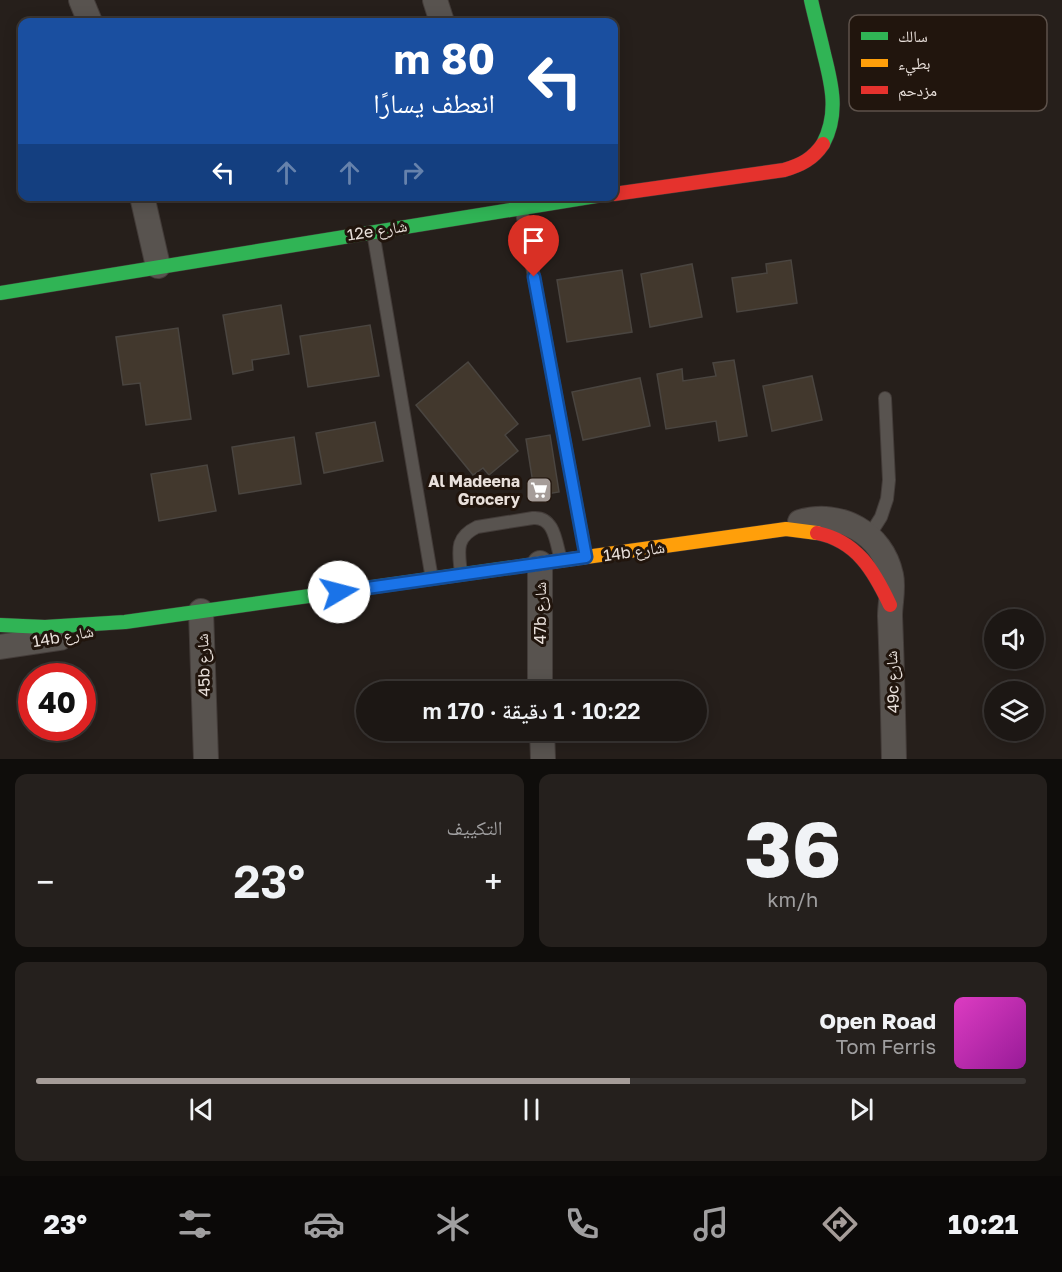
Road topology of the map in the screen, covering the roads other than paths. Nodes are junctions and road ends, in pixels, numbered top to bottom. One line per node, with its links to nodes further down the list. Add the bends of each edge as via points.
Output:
1 (81, 0): 4 (street)
2 (435, 0): 5 (street)
3 (811, 0): 6 (street, via 834,95 832,122 818,152 805,163 784,170)
4 (88, 18)
5 (441, 18)
6 (618, 193)
7 (143, 201): 12 (street)
8 (562, 201): 10 (street, 12e شارع)
9 (490, 204): 10 (street, 12e شارع); 11 (street, 12e شارع)
10 (521, 207): 17 (lane)
11 (372, 231): 12 (street, 12e شارع); 20 (lane)
12 (158, 266): 13 (street, 12e شارع)
13 (0, 293)
14 (885, 398): 16 (lane, via 887,499 881,517)
15 (786, 529): 16 (street, 14b شارع, via 810,519 837,520 848,524); 17 (street, 14b شارع)
16 (863, 544): 29 (street, 49c شارع, via 887,561 892,577)
17 (586, 557): 18 (street, 14b شارع)
18 (541, 563): 19 (street, 14b شارع); 19 (lane, via 551,526 545,519 533,518 471,530 458,547); 25 (street, 47b شارع, via 529,616)
19 (461, 575): 20 (street, 14b شارع)
20 (432, 579): 21 (street, 14b شارع)
21 (191, 613): 22 (street, 14b شارع); 27 (street, 45b شارع, via 192,673 205,720)
22 (125, 622): 23 (street, 14b شارع, via 45,627); 24 (street, 14b شارع)
23 (0, 625)
24 (0, 647)
25 (540, 681)
26 (542, 741): 28 (street)
27 (206, 759)
28 (543, 759)
29 (894, 759)

